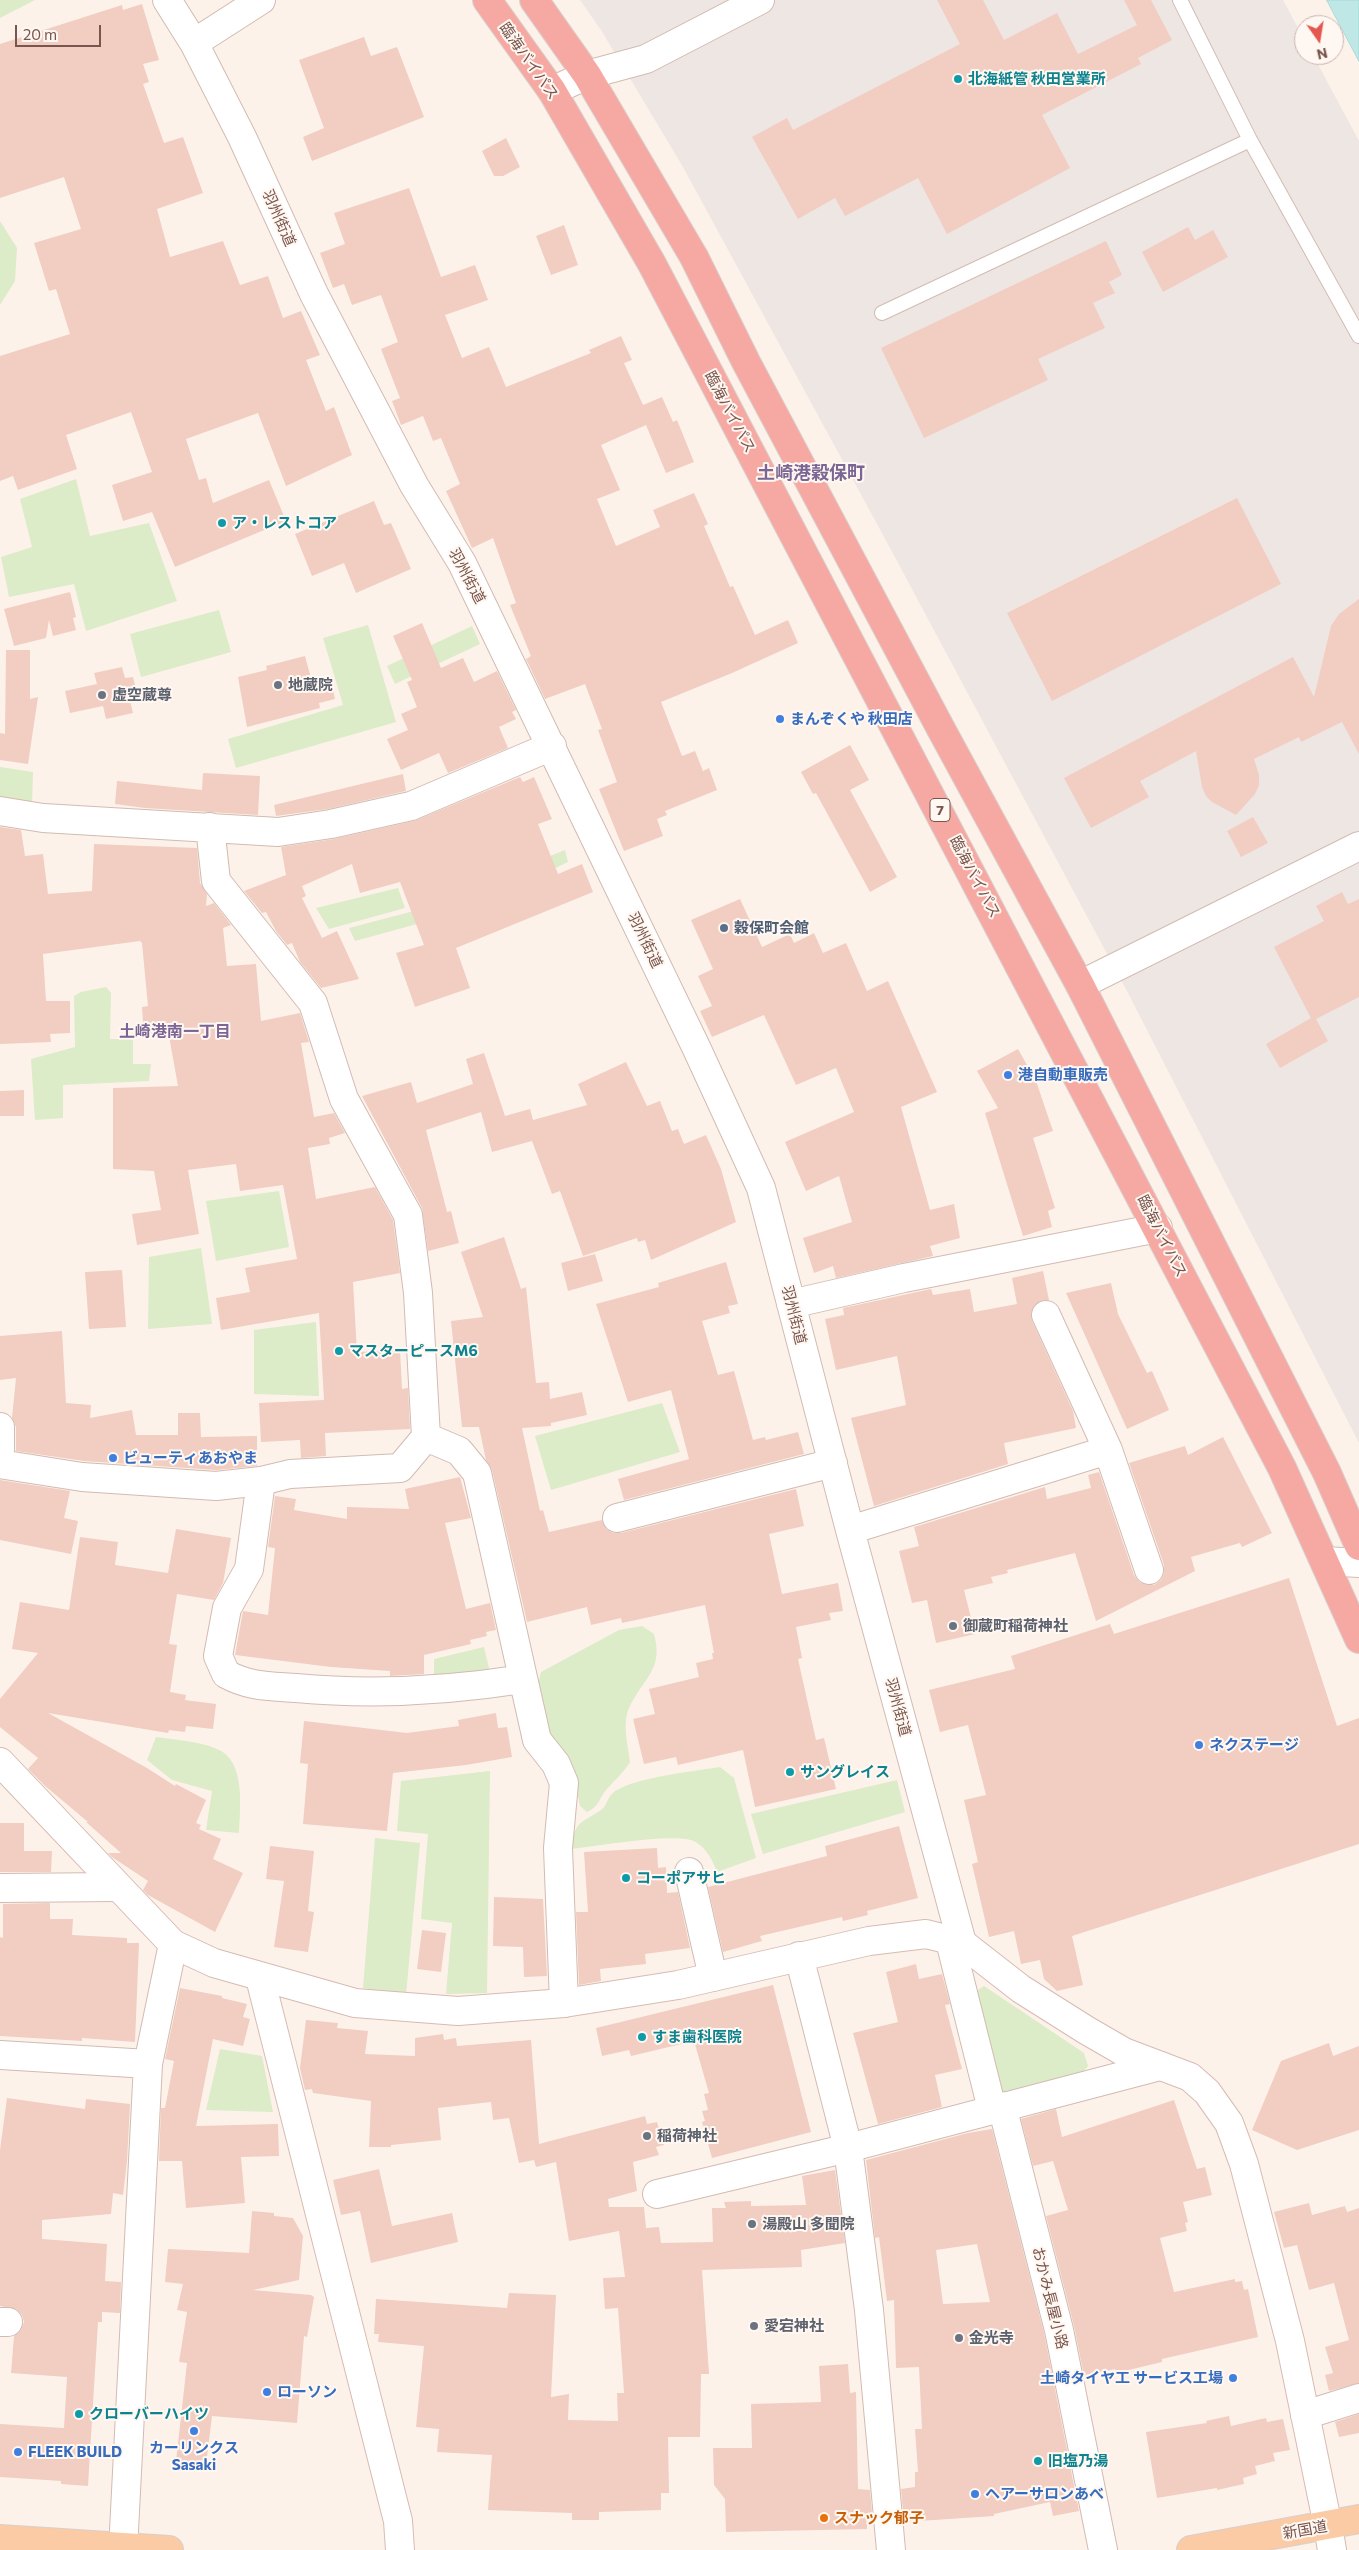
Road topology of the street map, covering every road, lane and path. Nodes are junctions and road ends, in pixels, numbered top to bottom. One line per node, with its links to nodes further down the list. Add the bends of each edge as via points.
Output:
1 (167, 0): 7 (street, 羽州街道)
2 (261, 0): 7 (street)
3 (487, 0): 9 (highway, 臨海バイパス / 7)
4 (534, 0): 8 (highway)
5 (760, 0): 8 (street, via 646,59)
6 (1180, 0): 10 (lane)
7 (194, 42): 13 (street, 羽州街道, via 314,294 414,485 462,563)
8 (587, 75): 9 (street); 17 (highway, via 694,257 746,362)
9 (552, 91): 18 (highway, 臨海バイパス / 7, via 652,264)
10 (1250, 140): 11 (lane); 12 (lane)
11 (882, 313)
12 (1359, 336)
13 (552, 746): 15 (street, via 411,806 278,832); 19 (street, 羽州街道, via 761,1188)
14 (0, 812): 15 (street, via 43,818)
15 (210, 827): 22 (street, via 216,881 313,1003 344,1099 408,1215 418,1293)
16 (1359, 846): 17 (street)
17 (1080, 985): 30 (highway, via 1327,1472)
18 (1158, 1228): 19 (street, via 904,1278); 31 (highway, 臨海バイパス / 7, via 1282,1468)
19 (791, 1304): 25 (street, 羽州街道)
20 (1046, 1316): 24 (street)
21 (0, 1427): 23 (street)
22 (426, 1436): 27 (street, via 400,1468 290,1474); 35 (street, via 459,1452 477,1473)
23 (0, 1450)
24 (1108, 1450): 29 (street); 33 (street)
25 (833, 1463): 28 (street); 29 (street, 羽州街道)
26 (0, 1464): 27 (street, via 82,1477 216,1486)
27 (261, 1481): 35 (street, via 249,1569 227,1608 218,1656 226,1674 243,1683 393,1693)
28 (617, 1518)
29 (850, 1530): 40 (street, 羽州街道)
30 (1359, 1546)
31 (1325, 1561): 32 (street); 34 (highway, 臨海バイパス / 7)
32 (1359, 1563)
33 (1149, 1570)
34 (1359, 1639)
35 (523, 1679): 45 (street, via 537,1740 556,1764 564,1783 558,1848)
36 (0, 1762): 38 (street)
37 (689, 1872): 43 (street)
38 (118, 1886): 39 (street); 41 (street)
39 (0, 1888)
40 (956, 1942): 42 (street, via 926,1934 869,1941); 48 (street, via 1086,2030 1124,2052); 49 (street, 羽州街道)
41 (173, 1944): 44 (street, via 214,1963); 47 (street)
42 (799, 1956): 43 (street); 50 (street)
43 (713, 1977): 45 (street)
44 (260, 1978): 45 (street, via 364,2004 458,2012); 59 (street, via 398,2521)
45 (564, 2003)
46 (0, 2055): 47 (street)
47 (148, 2064): 57 (street)
48 (1160, 2066): 49 (street); 53 (street, via 1190,2077 1207,2092 1229,2123 1251,2192 1290,2341)
49 (997, 2108): 50 (street); 61 (street, おかみ長屋小路, via 1059,2330)
50 (848, 2148): 51 (street); 60 (street, via 869,2310)
51 (657, 2194)
52 (1359, 2398): 53 (street)
53 (1305, 2415): 56 (street)
54 (1359, 2519): 56 (main road, 新国道)
55 (0, 2538): 57 (main road)
56 (1330, 2538): 62 (main road, 新国道)
57 (123, 2548): 58 (main road)
58 (169, 2550)
59 (400, 2550)
60 (892, 2550)
61 (1103, 2550)
62 (1191, 2550)

